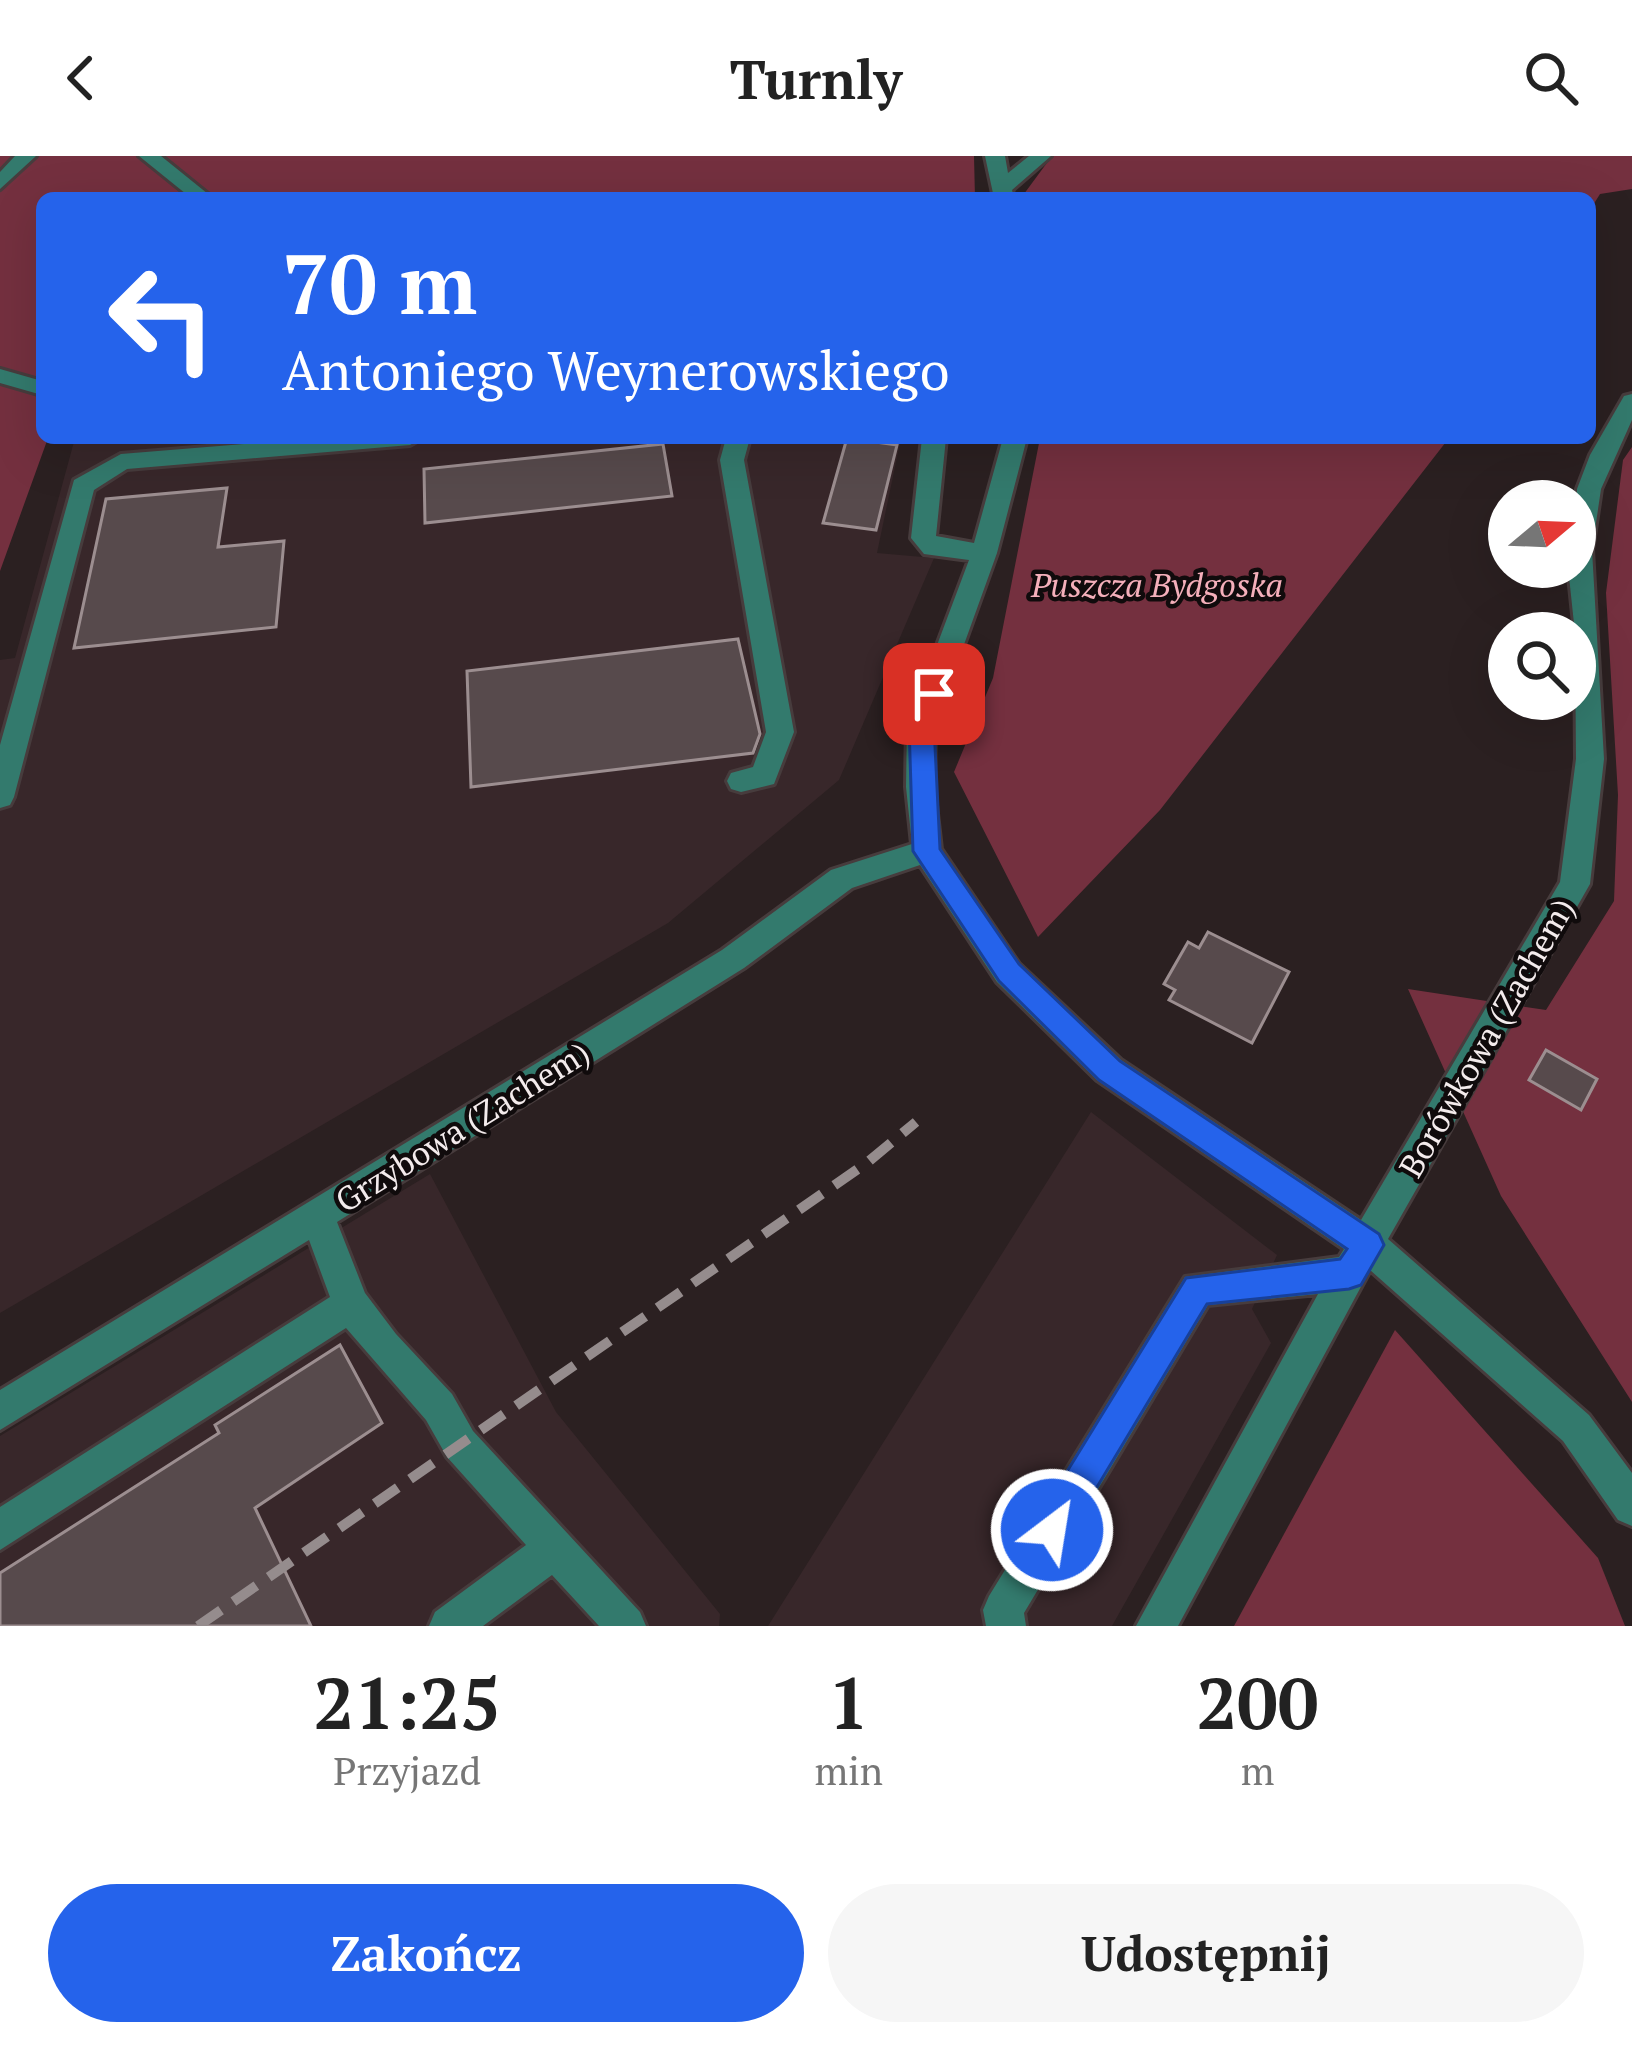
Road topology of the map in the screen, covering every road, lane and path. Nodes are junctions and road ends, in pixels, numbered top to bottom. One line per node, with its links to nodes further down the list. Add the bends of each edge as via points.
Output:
1 (26, 156): 5 (street)
2 (149, 156): 6 (street)
3 (995, 156): 7 (street)
4 (1041, 156): 8 (street)
5 (0, 183)
6 (195, 192)
7 (1003, 192)
8 (1004, 192)
9 (0, 376): 10 (street)
10 (36, 386)
11 (1632, 400): 21 (street, Borówkowa (Zachem), via 1589,475 1582,519 1593,777 1575,884)
12 (341, 444): 18 (street, via 121,463 83,486)
13 (736, 444): 17 (street, via 732,460 780,732 764,776)
14 (933, 444): 16 (street, via 922,538 933,548)
15 (1013, 444): 16 (street)
16 (984, 553): 19 (street, via 921,725)
17 (741, 781)
18 (0, 797)
19 (927, 851): 20 (street, Grzybowa (Zachem), via 842,879 733,959); 21 (street, via 1009,973 1109,1070)
20 (316, 1215): 22 (street); 23 (street, Grzybowa (Zachem))
21 (1359, 1259): 24 (street, via 1576,1428); 29 (street, via 1198,1289 1003,1610); 30 (street, Borówkowa (Zachem))
22 (351, 1304): 25 (street); 26 (street, via 439,1407 460,1444)
23 (0, 1411)
24 (1632, 1506)
25 (0, 1530)
26 (555, 1548): 27 (street); 28 (street)
27 (449, 1626)
28 (626, 1626)
29 (1006, 1626)
30 (1156, 1626)

